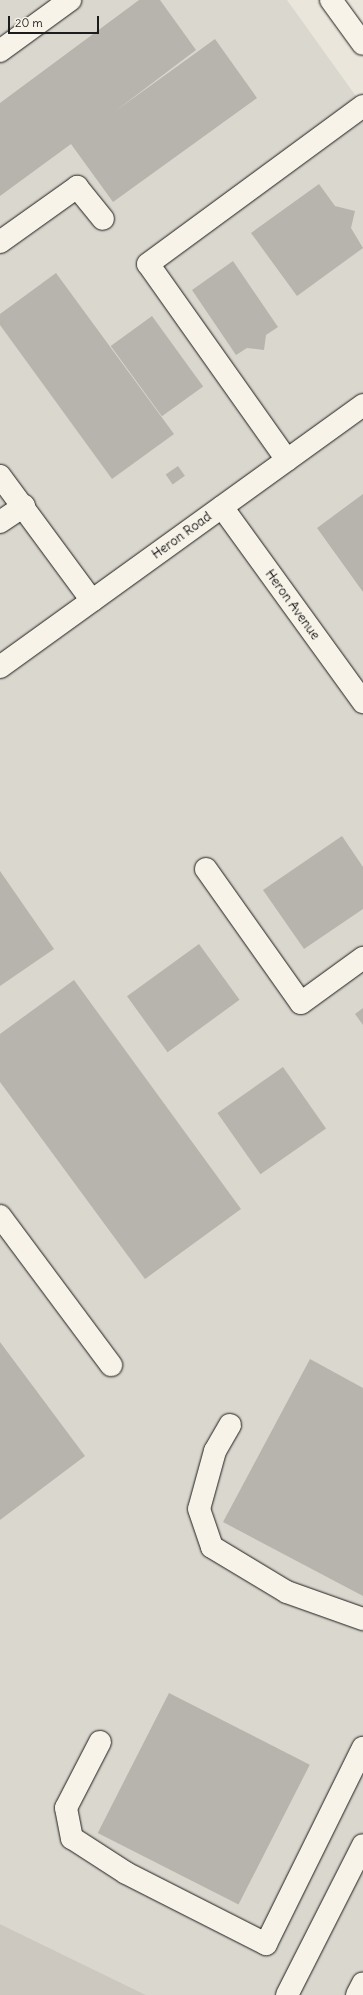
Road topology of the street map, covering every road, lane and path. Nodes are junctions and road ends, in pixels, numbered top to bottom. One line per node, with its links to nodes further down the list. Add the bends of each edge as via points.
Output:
1 (70, 0): 4 (street)
2 (331, 0): 3 (street)
3 (363, 44)
4 (0, 51)
5 (363, 106): 9 (street, via 148,264)
6 (103, 219): 7 (street, via 77,187)
7 (0, 242)
8 (363, 405): 9 (street, Heron Road)
9 (287, 460): 12 (street, Heron Road)
10 (0, 476): 11 (street)
11 (24, 506): 13 (street); 14 (street)
12 (222, 507): 14 (street, Heron Road); 16 (street, Heron Avenue)
13 (0, 522)
14 (92, 600): 15 (street, Heron Road)
15 (0, 667)
16 (363, 702)
17 (206, 869): 18 (street, via 301,1003)
18 (363, 958)
19 (0, 1216): 20 (street)
20 (111, 1365)
21 (230, 1424): 22 (street, via 215,1451 199,1509 212,1547 287,1592)
22 (363, 1619)
23 (100, 1742): 24 (street, via 66,1808 72,1838 126,1873 266,1944)
24 (363, 1748)
25 (363, 1845): 27 (street)
26 (363, 1983): 28 (street)
27 (287, 1995)
28 (357, 1995)

